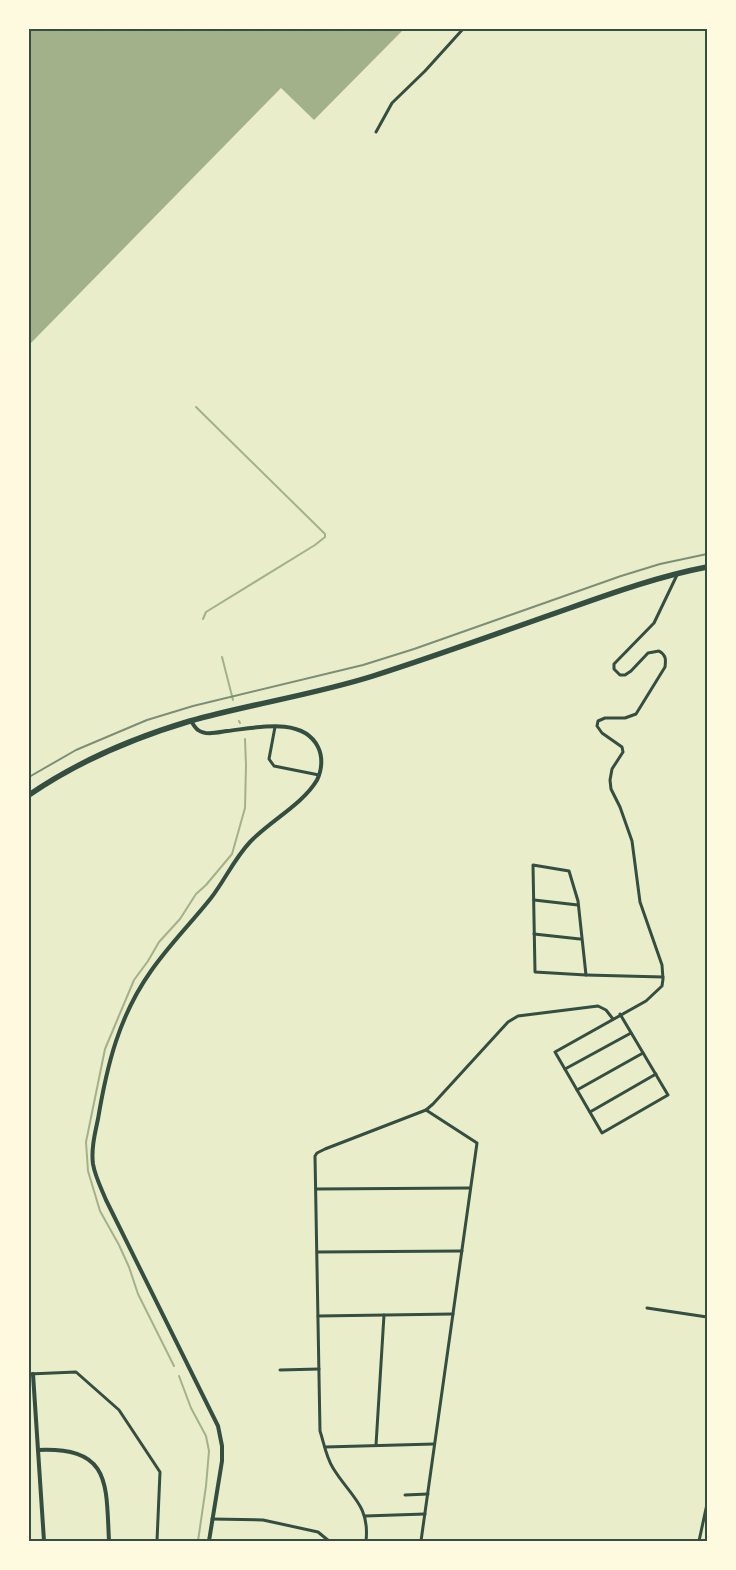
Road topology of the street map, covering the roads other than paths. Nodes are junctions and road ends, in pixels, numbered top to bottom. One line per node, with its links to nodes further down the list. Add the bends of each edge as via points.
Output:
1 (463, 29): 2 (street, via 392,103)
2 (376, 132)
3 (707, 568): 4 (highway)
4 (678, 573): 5 (highway, via 353,682); 14 (street, via 654,623 614,664 620,675 625,675 648,654 659,651 666,659 665,667 636,714 625,718 605,718 598,721 597,726 622,747 623,752 612,769 611,789 632,841 640,902 662,965)
5 (191, 721): 6 (street, via 198,730 209,733); 8 (highway, via 136,739 71,770)
6 (275, 727): 7 (street, via 294,728 310,736 321,758); 7 (street, via 269,759 274,766)
7 (319, 775): 45 (street, via 301,798 249,843 216,892 150,972 116,1038 94,1140 96,1177 218,1426 222,1461)
8 (29, 795)
9 (534, 900): 10 (street); 10 (street, via 533,865 569,870); 11 (street)
10 (578, 905): 12 (street)
11 (534, 934): 12 (street); 13 (street, via 535,972)
12 (580, 939): 13 (street)
13 (586, 975): 14 (street)
14 (663, 977): 15 (street, via 662,986 646,1001)
15 (620, 1014): 16 (street); 17 (street)
16 (613, 1019): 19 (street, via 554,1052); 22 (street, via 598,1006 518,1016 508,1022)
17 (631, 1032): 18 (street); 19 (street)
18 (643, 1053): 20 (street); 21 (street)
19 (565, 1070): 21 (street)
20 (656, 1074): 23 (street); 23 (street, via 668,1095 602,1133)
21 (577, 1090): 23 (street)
22 (426, 1110): 24 (street, via 476,1143); 25 (street, via 317,1153)
23 (590, 1112)
24 (470, 1188): 25 (street); 26 (street)
25 (316, 1189): 27 (street)
26 (462, 1251): 27 (street); 29 (street)
27 (318, 1252): 31 (street)
28 (647, 1308): 32 (street)
29 (453, 1314): 30 (street); 36 (street)
30 (384, 1315): 31 (street); 37 (street)
31 (318, 1316): 33 (street)
32 (707, 1317)
33 (319, 1369): 34 (street); 38 (street, via 320,1431)
34 (280, 1370)
35 (31, 1374): 39 (street); 48 (street, via 76,1372 124,1417 160,1472)
36 (434, 1444): 37 (street); 41 (street)
37 (376, 1446): 38 (street)
38 (325, 1447): 44 (street, via 333,1468)
39 (38, 1450): 46 (street); 47 (street, via 72,1451 98,1469 106,1486)
40 (404, 1494): 41 (street)
41 (428, 1494): 43 (street)
42 (707, 1504): 53 (street)
43 (425, 1514): 44 (street); 52 (street)
44 (365, 1516): 51 (street)
45 (212, 1519): 49 (street); 50 (street, via 263,1520 318,1532)
46 (44, 1541)
47 (108, 1541)
48 (157, 1541)
49 (209, 1541)
50 (329, 1541)
51 (366, 1541)
52 (421, 1541)
53 (699, 1541)

